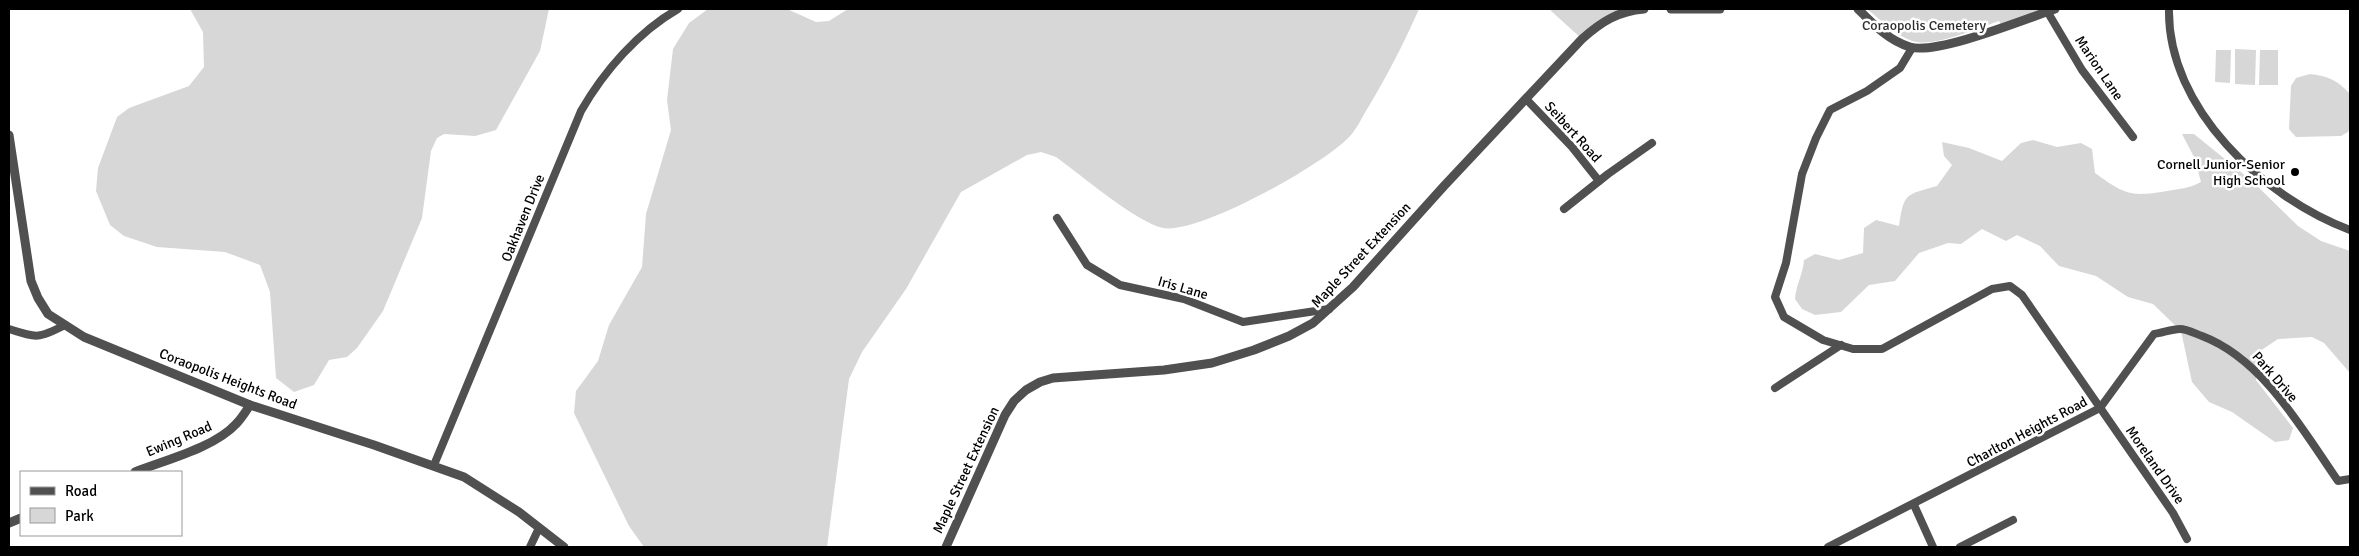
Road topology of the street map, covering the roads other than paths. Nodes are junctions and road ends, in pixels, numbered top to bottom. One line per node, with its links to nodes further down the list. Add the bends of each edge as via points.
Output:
1 (678, 9): 24 (street, Oakhaven Drive, via 629,48 596,87 581,111)
2 (1644, 9): 9 (street, Maple Street Extension, via 1618,14 1598,25)
3 (1671, 9): 4 (street)
4 (1720, 9)
5 (1858, 9): 8 (street, via 1887,35)
6 (2168, 9): 16 (street, via 2180,73 2223,140 2290,201)
7 (2051, 10): 8 (street, via 1948,44); 11 (street, Marion Lane, via 2082,70)
8 (1912, 48): 20 (street, Charlton Heights Road, via 1900,68 1867,91 1830,110 1802,174 1786,263 1775,297 1784,317 1823,340)
9 (1527, 100): 13 (street, Seibert Road); 17 (street, Maple Street Extension)
10 (9, 135): 18 (street, Coraopolis Heights Road, via 31,281 48,314)
11 (2133, 138)
12 (1652, 143): 13 (street, Seibert Road)
13 (1599, 181): 14 (street, Seibert Road)
14 (1564, 209)
15 (1057, 218): 17 (street, Iris Lane, via 1087,266 1120,285 1184,299 1243,322)
16 (2350, 230)
17 (1331, 308): 33 (street, Maple Street Extension, via 1302,330 1227,359 1164,370 1065,376 1040,382 1026,390 1005,415)
18 (65, 326): 19 (street, via 35,337); 22 (street, Coraopolis Heights Road)
19 (9, 329)
20 (1841, 345): 21 (street); 23 (street, Charlton Heights Road, via 1882,349 1992,289 2010,286 2022,295)
21 (1775, 388)
22 (250, 405): 24 (street, Coraopolis Heights Road); 25 (street, Ewing Road, via 224,434)
23 (2100, 408): 26 (street, Park Drive, via 2154,334 2182,329 2210,339 2240,356 2262,378 2338,481); 27 (street, Charlton Heights Road); 30 (street, Moreland Drive)
24 (434, 466): 29 (street, Coraopolis Heights Road, via 464,477)
25 (138, 471)
26 (2350, 479)
27 (1914, 505): 34 (street, Charlton Heights Road); 35 (street)
28 (2013, 520): 36 (street)
29 (540, 528): 31 (street); 32 (street, Coraopolis Heights Road)
30 (2187, 538)
31 (530, 547)
32 (564, 547)
33 (946, 547)
34 (1828, 547)
35 (1933, 547)
36 (1960, 547)

